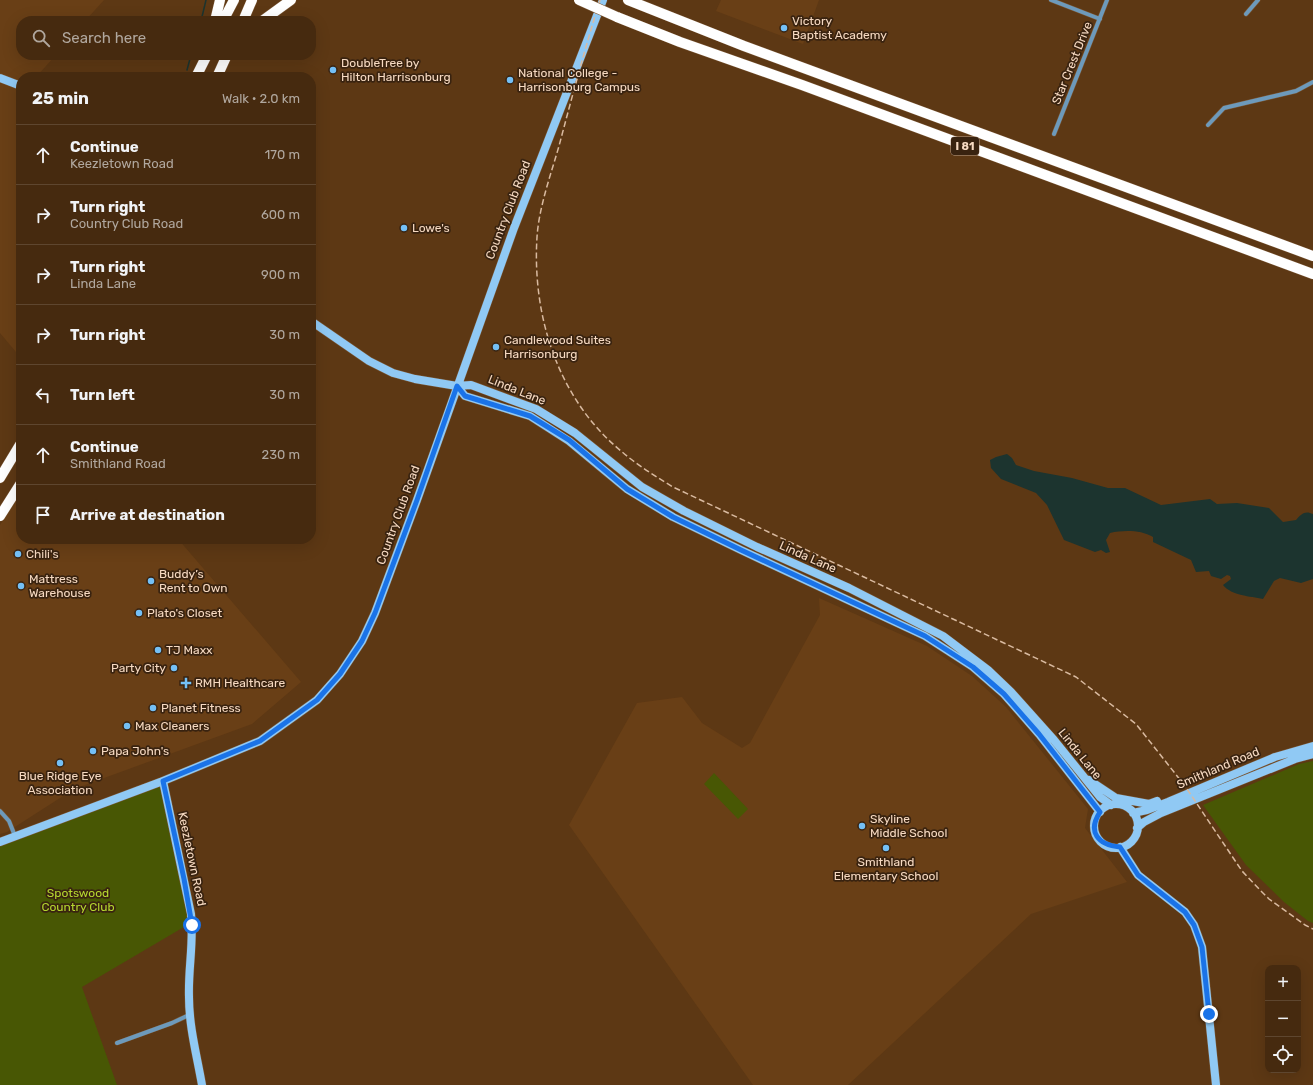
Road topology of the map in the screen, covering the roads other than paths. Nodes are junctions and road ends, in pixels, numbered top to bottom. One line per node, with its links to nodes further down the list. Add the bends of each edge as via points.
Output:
1 (220, 0): 12 (highway)
2 (234, 0): 13 (highway)
3 (252, 0): 14 (highway)
4 (291, 0): 15 (highway)
5 (579, 0): 29 (highway, I 81, bridge, via 680,42)
6 (603, 0): 31 (street, Country Club Road, via 514,228)
7 (629, 0): 28 (highway, I 81, via 750,49)
8 (1051, 0): 16 (street)
9 (1107, 0): 16 (street, Star Crest Drive)
10 (1258, 0): 11 (street)
11 (1246, 14)
12 (216, 16)
13 (226, 16)
14 (244, 16)
15 (269, 16)
16 (1100, 19): 27 (street, Star Crest Drive)
17 (202, 60): 20 (highway)
18 (204, 60): 21 (highway)
19 (226, 60): 22 (highway)
20 (198, 72)
21 (198, 72)
22 (220, 72)
23 (0, 78): 25 (street)
24 (1313, 82): 26 (street, via 1296,91 1224,108)
25 (16, 84)
26 (1208, 125)
27 (1054, 134)
28 (1313, 256)
29 (1313, 274)
30 (316, 324): 31 (street, Linda Lane, via 383,368 409,377)
31 (457, 386): 38 (street, Linda Lane, via 471,385 536,409 575,433 642,486 684,511 849,588 943,636 988,670 1011,692); 39 (street, Country Club Road, via 375,613 362,641 340,674 317,700 260,741); 43 (street, Linda Lane, via 465,396 530,416 569,440 627,489 673,517 925,636 973,667 1004,694)
32 (16, 451): 33 (highway)
33 (0, 478)
34 (16, 491): 35 (highway)
35 (0, 516)
36 (1313, 746): 40 (street, Smithland Road, via 1275,757)
37 (1313, 754): 45 (street, Smithland Road, via 1161,812)
38 (1082, 774): 40 (street, via 1116,798 1149,804); 41 (street, Linda Lane, via 1100,797)
39 (163, 781): 46 (street, Country Club Road); 49 (street, Keezletown Road, via 192,925)
40 (1213, 783): 44 (street, Smithland Road, via 1147,810)
41 (1111, 805): 43 (street); 44 (street, via 1126,806)
42 (0, 811): 46 (street, via 9,821)
43 (1100, 812): 48 (street, via 1094,825 1099,840 1109,846)
44 (1133, 813): 45 (street)
45 (1138, 828): 48 (street, via 1133,840)
46 (15, 836): 47 (street, Country Club Road)
47 (0, 842)
48 (1123, 846): 52 (street, via 1128,861 1138,875 1185,912 1199,936)
49 (189, 1015): 50 (street); 51 (street, Keezletown Road)
50 (117, 1043)
51 (202, 1085)
52 (1216, 1085)

